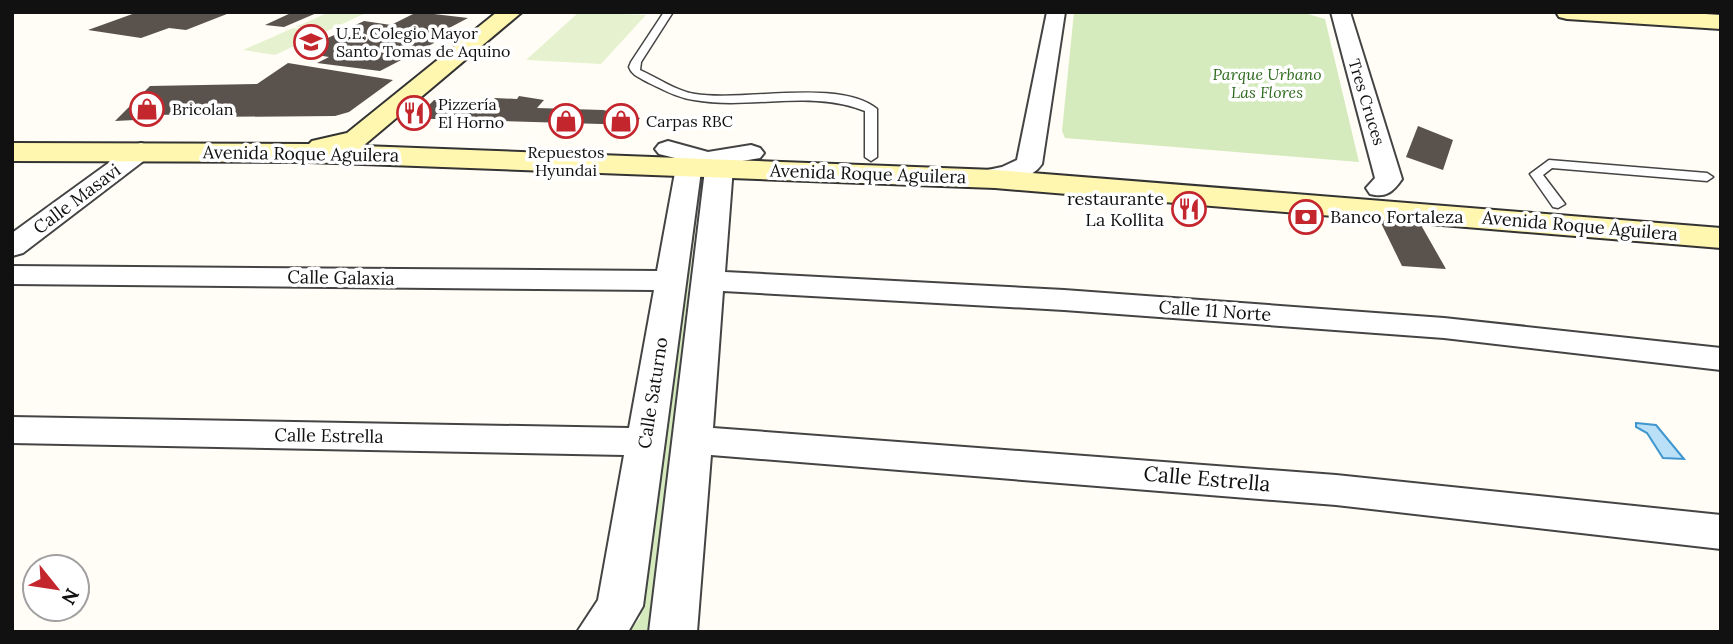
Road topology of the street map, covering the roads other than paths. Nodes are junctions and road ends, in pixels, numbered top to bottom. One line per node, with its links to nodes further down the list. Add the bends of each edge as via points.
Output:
1 (511, 12): 8 (main road)
2 (669, 12): 14 (lane, via 636,62 636,72 698,98 857,102 871,109)
3 (1056, 12): 16 (street)
4 (1340, 12): 20 (street, Tres Cruces, via 1389,179)
5 (1567, 12): 6 (main road)
6 (1721, 22)
7 (12, 137): 9 (main road, Avenida Roque Aguilera)
8 (357, 138): 9 (main road, Avenida Roque Aguilera); 12 (main road); 13 (main road, via 365,145); 15 (main road, Avenida Roque Aguilera)
9 (134, 144): 10 (main road); 11 (main road, Avenida Roque Aguilera); 12 (main road, Avenida Roque Aguilera); 24 (street, Calle Masavi)
10 (12, 145)
11 (12, 152)
12 (272, 153): 13 (main road, Avenida Roque Aguilera)
13 (424, 157): 15 (main road, Avenida Roque Aguilera)
14 (871, 157): 15 (main road, Avenida Roque Aguilera); 16 (main road, Avenida Roque Aguilera)
15 (707, 159): 18 (main road, Avenida Roque Aguilera); 26 (street, Calle Saturno); 27 (street)
16 (1029, 164): 18 (street); 19 (street); 20 (main road, Avenida Roque Aguilera)
17 (1707, 177): 21 (lane, via 1549,164 1536,174)
18 (982, 179): 19 (main road, Avenida Roque Aguilera)
19 (1073, 184): 23 (main road, Avenida Roque Aguilera)
20 (1380, 188): 21 (main road, Avenida Roque Aguilera)
21 (1559, 204): 22 (main road, Avenida Roque Aguilera)
22 (1721, 218)
23 (1721, 238)
24 (12, 247)
25 (12, 275): 26 (street, Calle Galaxia)
26 (671, 281): 31 (street, Calle Saturno)
27 (708, 281): 28 (street, Calle 11 Norte, via 1065,300 1444,328); 30 (street)
28 (1721, 359)
29 (12, 430): 31 (street, Calle Estrella)
30 (692, 440): 32 (street, Calle Estrella, via 1114,470 1552,510); 34 (street)
31 (645, 442): 33 (street, Calle Saturno, via 620,607)
32 (1721, 532)
33 (601, 632)
34 (673, 632)

